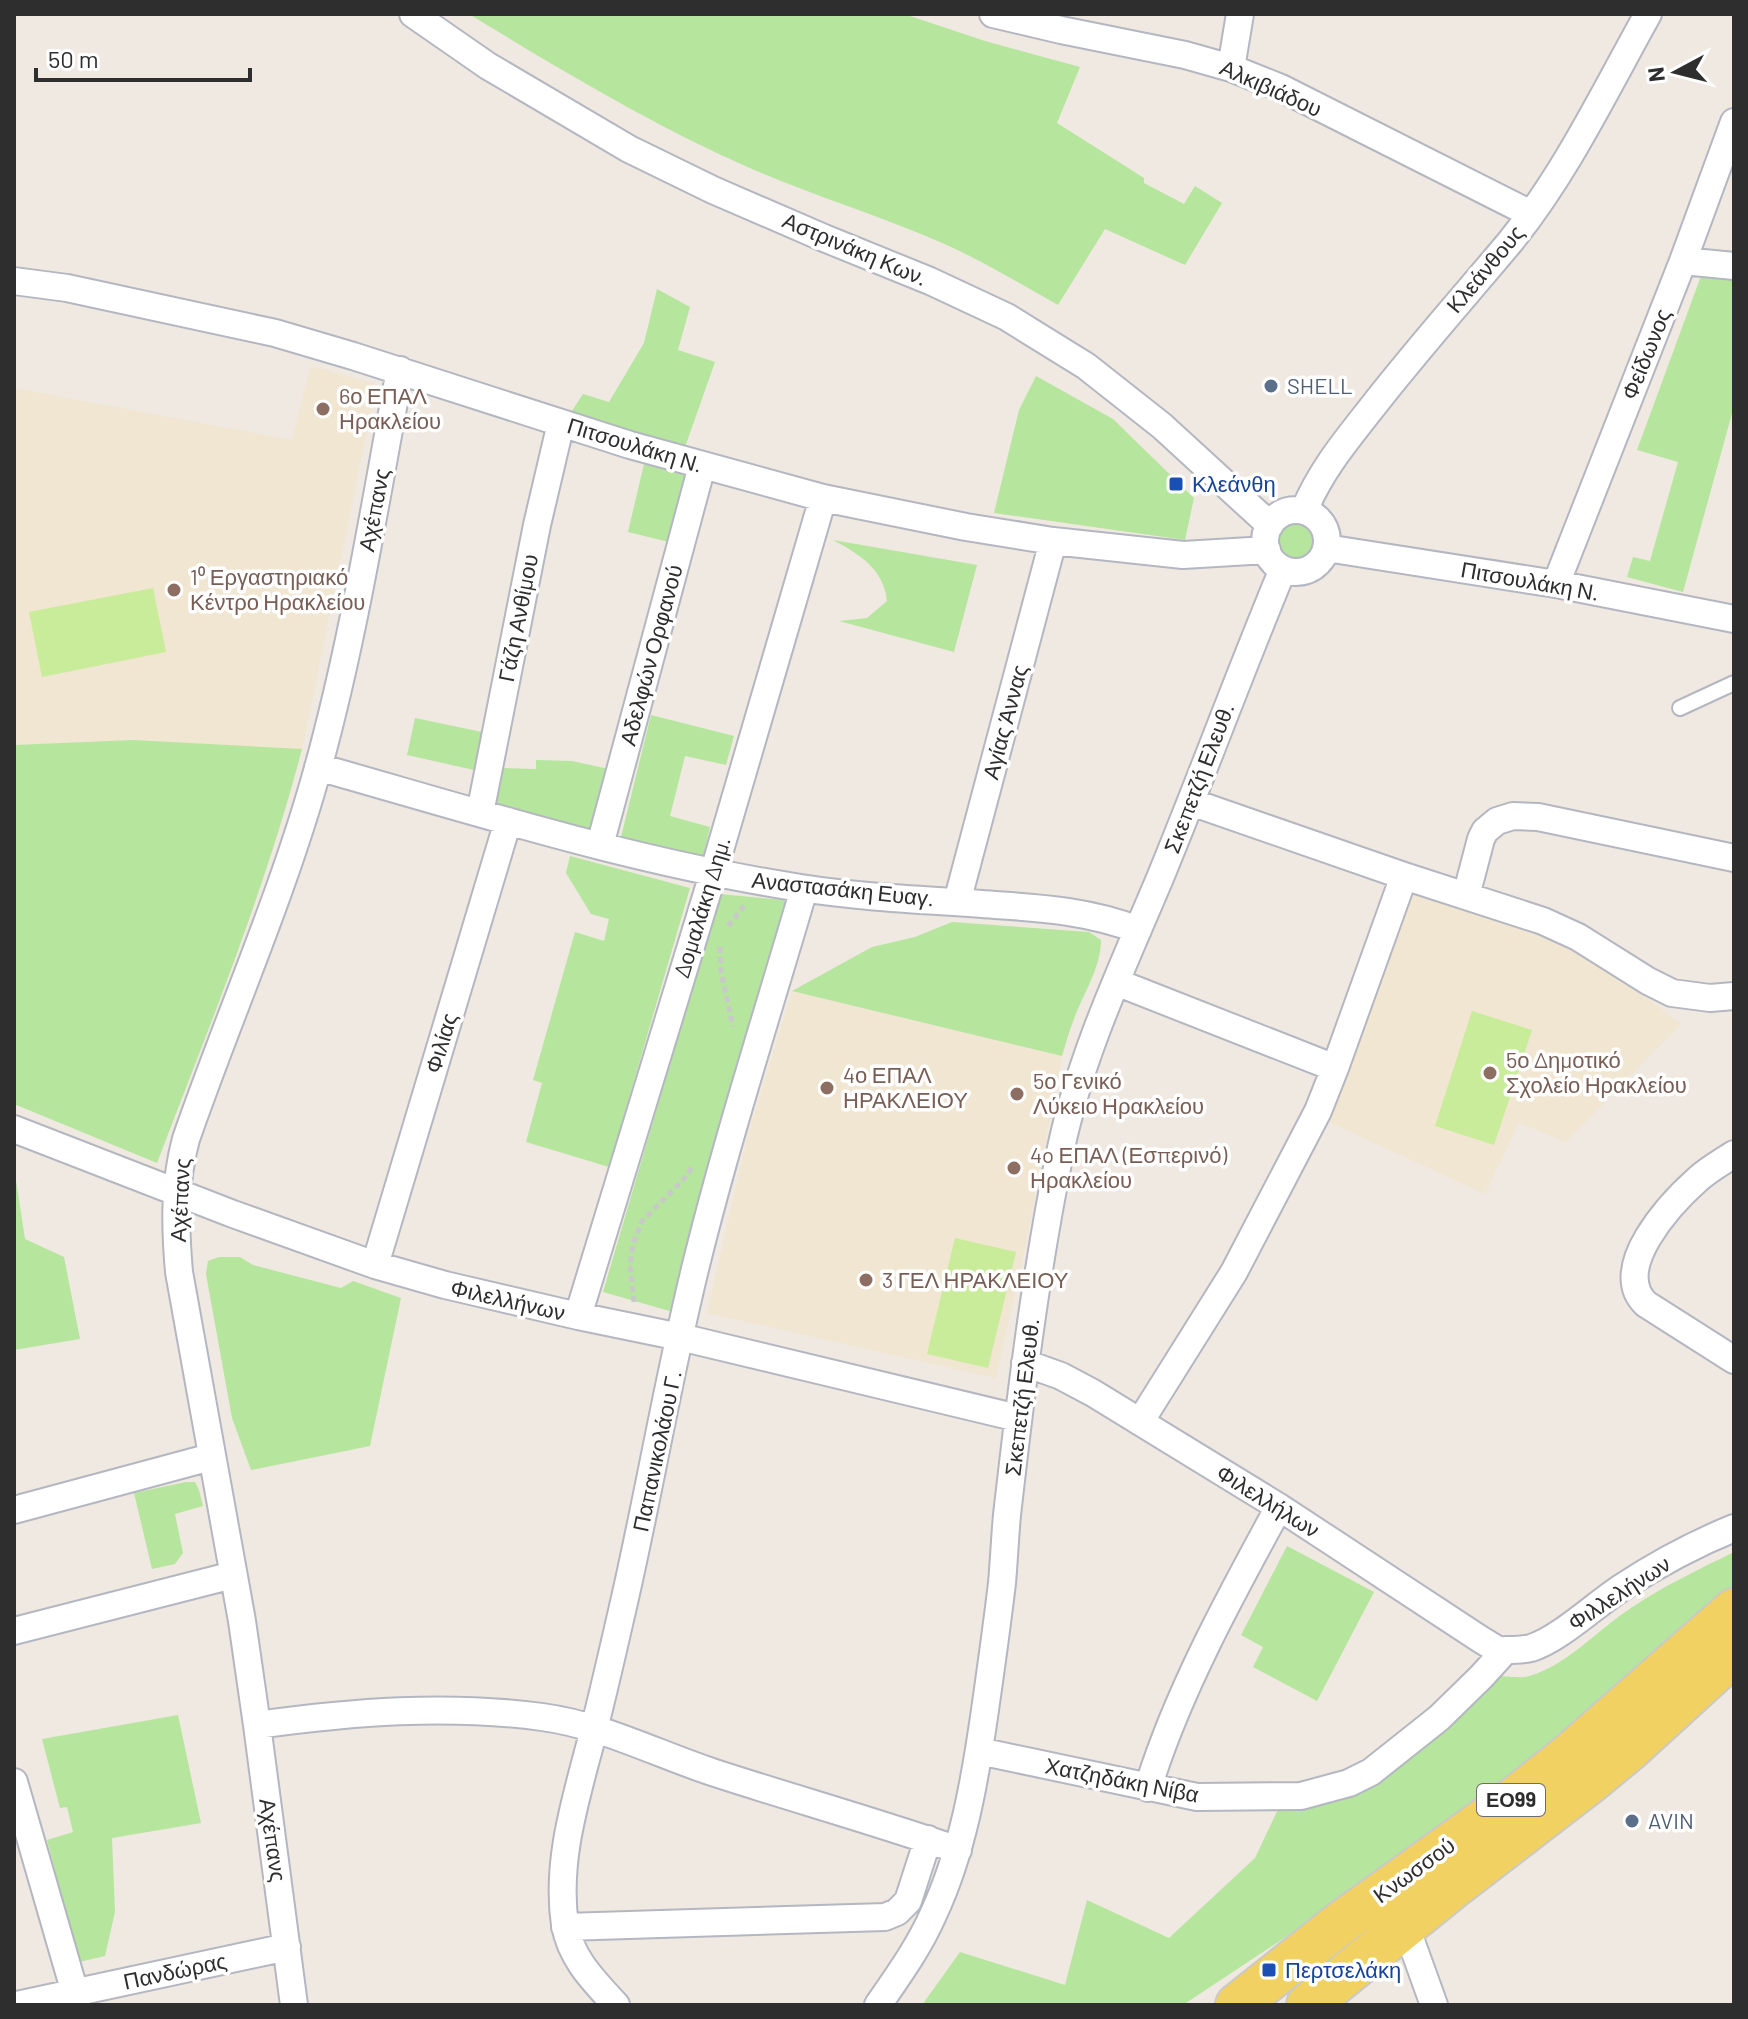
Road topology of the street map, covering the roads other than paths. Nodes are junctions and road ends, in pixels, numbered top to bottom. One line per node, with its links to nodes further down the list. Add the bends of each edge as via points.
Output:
1 (413, 14): 17 (street, Αστρινάκη Κων., via 488,66 629,149 1007,317 1086,366 1162,426)
2 (993, 14): 5 (street, Αλκιβιάδου)
3 (1240, 14): 5 (street)
4 (1648, 14): 7 (street, Κλεάνθους)
5 (1231, 68): 7 (street, Αλκιβιάδου)
6 (1734, 122): 8 (street, Φείδωνος)
7 (1531, 214): 15 (street, Κλεάνθους, via 1330,462)
8 (1683, 261): 9 (street); 19 (street, Φείδωνος)
9 (1734, 266)
10 (14, 281): 11 (street, Πιτσουλάκη Ν., via 253,328)
11 (400, 370): 12 (street, Πιτσουλάκη Ν.); 23 (street, Αχέπανς)
12 (561, 423): 13 (street, Πιτσουλάκη Ν.); 25 (street, Γάζη Ανθίμου)
13 (702, 466): 14 (street, Πιτσουλάκη Ν.); 27 (street, Αδελφών Ορφανού)
14 (823, 498): 16 (street, Πιτσουλάκη Ν.); 29 (street, Δομαλάκη Δημ.)
15 (1304, 511): 17 (street, via 1276,518); 18 (street, via 1324,527)
16 (1053, 541): 17 (street, Πιτσουλάκη Ν., via 1183,555); 33 (street, Αγίας Άννας)
17 (1273, 548): 18 (street, via 1295,572 1310,569); 24 (street, Σκεπετζή Ελευθ., via 1228,703)
18 (1326, 548): 19 (street, Πιτσουλάκη Ν.)
19 (1556, 584): 20 (street, Πιτσουλάκη Ν.)
20 (1734, 619)
21 (1734, 683): 22 (lane)
22 (1680, 708)
23 (318, 767): 25 (street, Αναστασάκη Ευαγ.); 40 (street, Αχέπανς, via 186,1139)
24 (1191, 802): 30 (street); 34 (street, Σκεπετζή Ελευθ.)
25 (480, 813): 26 (street, Αναστασάκη Ευαγ.)
26 (508, 821): 27 (street, Αναστασάκη Ευαγ.); 41 (street, Φιλίας)
27 (600, 845): 29 (street, Αναστασάκη Ευαγ.)
28 (1734, 858): 32 (street, via 1513,816 1485,831)
29 (713, 874): 31 (street, Αναστασάκη Ευαγ.); 42 (street, Δομαλάκη Δημ.)
30 (1404, 876): 32 (street); 37 (street)
31 (804, 889): 33 (street, Αναστασάκη Ευαγ.); 43 (street, Παπανικολάου Γ., via 719,1175)
32 (1466, 896): 36 (street, via 1559,927 1672,993)
33 (957, 902): 34 (street, Αναστασάκη Ευαγ., via 1066,911)
34 (1138, 930): 35 (street, Σκεπετζή Ελευθ.)
35 (1116, 982): 37 (street); 45 (street, Σκεπετζή Ελευθ., via 1068,1118)
36 (1734, 996)
37 (1335, 1068): 47 (street, via 1234,1272)
38 (14, 1129): 40 (street, Φιλελλήνων)
39 (1734, 1154): 44 (street, via 1670,1207 1644,1247 1634,1278 1646,1304)
40 (176, 1192): 41 (street, Φιλελλήνων); 48 (street, Αχέπανς, via 179,1272)
41 (375, 1265): 42 (street, Φιλελλήνων)
42 (578, 1316): 43 (street, Φιλελλήνων)
43 (680, 1337): 46 (street, Φιλελλήνων); 58 (street, Παπανικολάου Γ.)
44 (1734, 1360)
45 (1025, 1363): 46 (street, Σκεπετζή Ελευθ.); 47 (street, Φιλελλήλων, via 1061,1376)
46 (1018, 1418): 59 (street, Σκεπετζή Ελευθ.)
47 (1140, 1422): 49 (street, Φιλελλήλων)
48 (211, 1457): 50 (street); 52 (street, Αχέπανς)
49 (1279, 1507): 55 (street, Φιλελλήλων); 61 (street, via 1186,1690)
50 (14, 1510)
51 (1734, 1528): 55 (street, Φιλλελήνων, via 1622,1586 1540,1644)
52 (233, 1575): 54 (street); 57 (street, Αχέπανς)
53 (1734, 1610): 64 (main road, Κνωσσού / ΕΟ99, via 1568,1756)
54 (14, 1631)
55 (1503, 1653): 61 (street, Χατζηδάκη Νίβα, via 1416,1737 1349,1783 1279,1797 1197,1797)
56 (1734, 1654): 65 (main road, Κνωσσού / ΕΟ99, via 1590,1782)
57 (257, 1725): 58 (street, via 445,1710 543,1717); 67 (street, Αχέπανς)
58 (594, 1729): 62 (street); 66 (street, Παπανικολάου Γ., via 566,1847)
59 (979, 1751): 61 (street, Χατζηδάκη Νίβα); 63 (street, Σκεπετζή Ελευθ.)
60 (14, 1782): 69 (street)
61 (1148, 1788)
62 (928, 1839): 63 (street); 66 (street, via 908,1901 885,1917)
63 (958, 1850): 73 (street, Σκεπετζή Ελευθ., via 928,1927)
64 (1390, 1887): 65 (street); 68 (main road, Κνωσσού / ΕΟ99)
65 (1406, 1926): 76 (main road, Κνωσσού / ΕΟ99); 77 (street)
66 (565, 1927): 72 (street, Παπανικολάου Γ., via 585,1971)
67 (287, 1947): 69 (street, Πανδώρας); 71 (street, Αχέπανς)
68 (1276, 1974): 74 (main road); 75 (main road, ΕΟ99)
69 (75, 1993): 70 (street, Πανδώρας)
70 (17, 2005)
71 (294, 2005)
72 (616, 2005)
73 (878, 2005)
74 (1214, 2005)
75 (1237, 2005)
76 (1308, 2005)
77 (1434, 2005)

